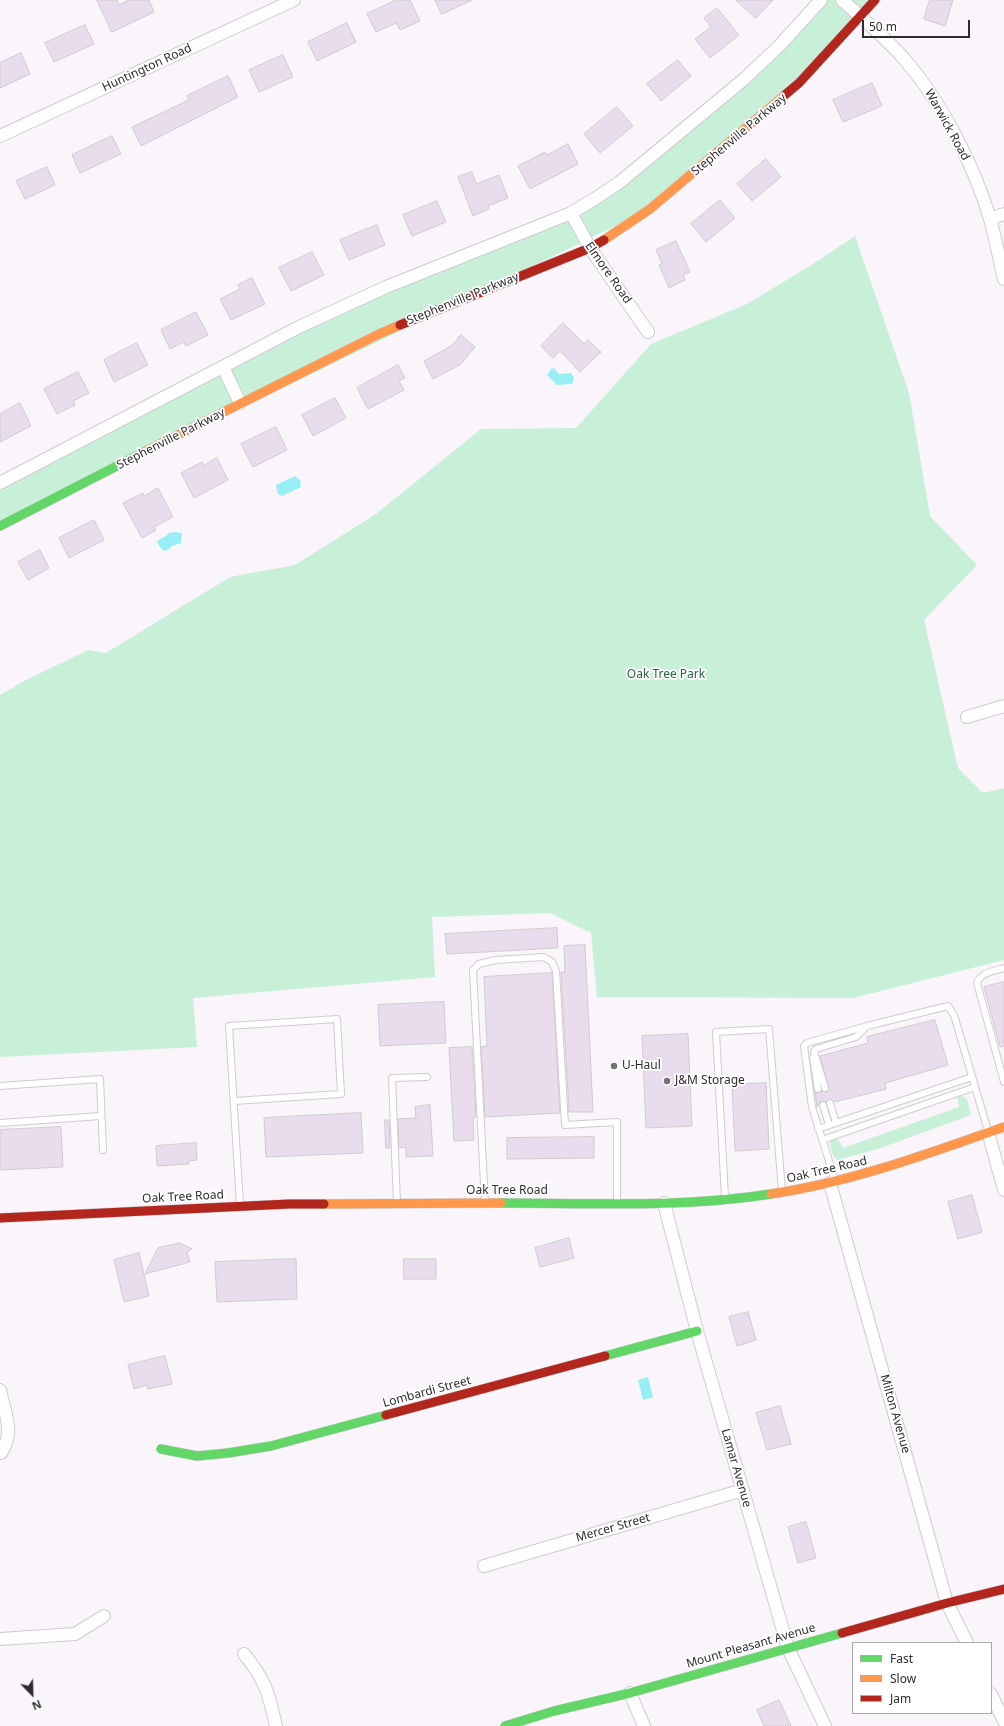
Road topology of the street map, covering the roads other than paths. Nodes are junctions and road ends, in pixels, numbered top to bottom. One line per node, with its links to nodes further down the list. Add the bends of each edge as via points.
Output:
1 (294, 0): 6 (street, Huntington Road)
2 (821, 0): 7 (street, via 779,46 738,85 620,182)
3 (842, 0): 5 (street, Warwick Road)
4 (875, 0): 5 (street, Stephenville Parkway)
5 (860, 16): 9 (street, Warwick Road, via 905,60 941,109 975,179); 10 (street, Stephenville Parkway, via 799,84 748,128 650,210)
6 (0, 136)
7 (570, 213): 10 (street, Elmore Road); 13 (street, via 386,287)
8 (1004, 214): 9 (street)
9 (990, 219): 11 (street, Warwick Road)
10 (590, 248): 12 (street, Elmore Road); 14 (street, Stephenville Parkway, via 379,334)
11 (1004, 279)
12 (648, 332)
13 (223, 367): 14 (street); 15 (street)
14 (240, 403): 16 (street, Stephenville Parkway)
15 (0, 483)
16 (0, 526)
17 (1004, 706): 18 (street)
18 (967, 717)
19 (1004, 968): 23 (lane, via 983,974 977,982)
20 (867, 1026): 22 (lane, via 948,1006 954,1015); 26 (lane, via 856,1037 816,1049 814,1052); 35 (lane, via 804,1046 812,1107)
21 (427, 1077): 45 (lane, via 392,1078)
22 (972, 1077): 25 (lane); 32 (lane)
23 (1004, 1082)
24 (0, 1086): 30 (lane, via 100,1079)
25 (975, 1087): 36 (lane); 37 (lane)
26 (822, 1088)
27 (234, 1101): 27 (lane, via 229,1026 337,1019 341,1094); 47 (lane)
28 (830, 1103): 32 (lane)
29 (823, 1105): 33 (lane)
30 (101, 1116): 31 (lane); 38 (lane)
31 (0, 1123)
32 (836, 1123): 33 (lane)
33 (829, 1125): 35 (lane)
34 (1004, 1126): 36 (street, Oak Tree Road)
35 (818, 1129): 37 (lane)
36 (988, 1132): 39 (street, Oak Tree Road, via 889,1167); 40 (street)
37 (822, 1140): 39 (lane)
38 (103, 1150)
39 (833, 1183): 41 (street, Oak Tree Road); 56 (street, Milton Avenue)
40 (1004, 1190)
41 (782, 1193): 42 (street, Oak Tree Road); 42 (lane, via 769,1029 716,1032)
42 (725, 1200): 46 (street, Oak Tree Road)
43 (485, 1202): 44 (street, Oak Tree Road); 44 (lane, via 473,970 478,964 495,960 544,957 552,962 556,971 565,1125 617,1122); 45 (street, Oak Tree Road)
44 (617, 1202): 46 (street, Oak Tree Road)
45 (397, 1203): 47 (street, Oak Tree Road)
46 (664, 1203): 49 (street, Lamar Avenue)
47 (240, 1206): 48 (street, Oak Tree Road)
48 (0, 1218)
49 (697, 1331): 51 (street, Lombardi Street, via 271,1446 197,1456); 53 (street, Lamar Avenue)
50 (0, 1390): 52 (street, via 10,1431 7,1444)
51 (161, 1449)
52 (1, 1453)
53 (742, 1490): 54 (street, Mercer Street); 60 (street, Lamar Avenue)
54 (484, 1566)
55 (1004, 1589): 56 (street, Mount Pleasant Avenue)
56 (948, 1603): 59 (street, Milton Avenue); 60 (street, Mount Pleasant Avenue)
57 (104, 1616): 58 (street, via 75,1634)
58 (0, 1639)
59 (967, 1642)
60 (788, 1648): 62 (street, Mount Pleasant Avenue); 68 (street, Lamar Avenue)
61 (244, 1654): 65 (street, via 258,1671 268,1693)
62 (630, 1693): 66 (street, Mount Pleasant Avenue); 67 (street)
63 (992, 1696): 64 (street)
64 (1004, 1721)
65 (276, 1726)
66 (505, 1726)
67 (644, 1726)
68 (825, 1726)

